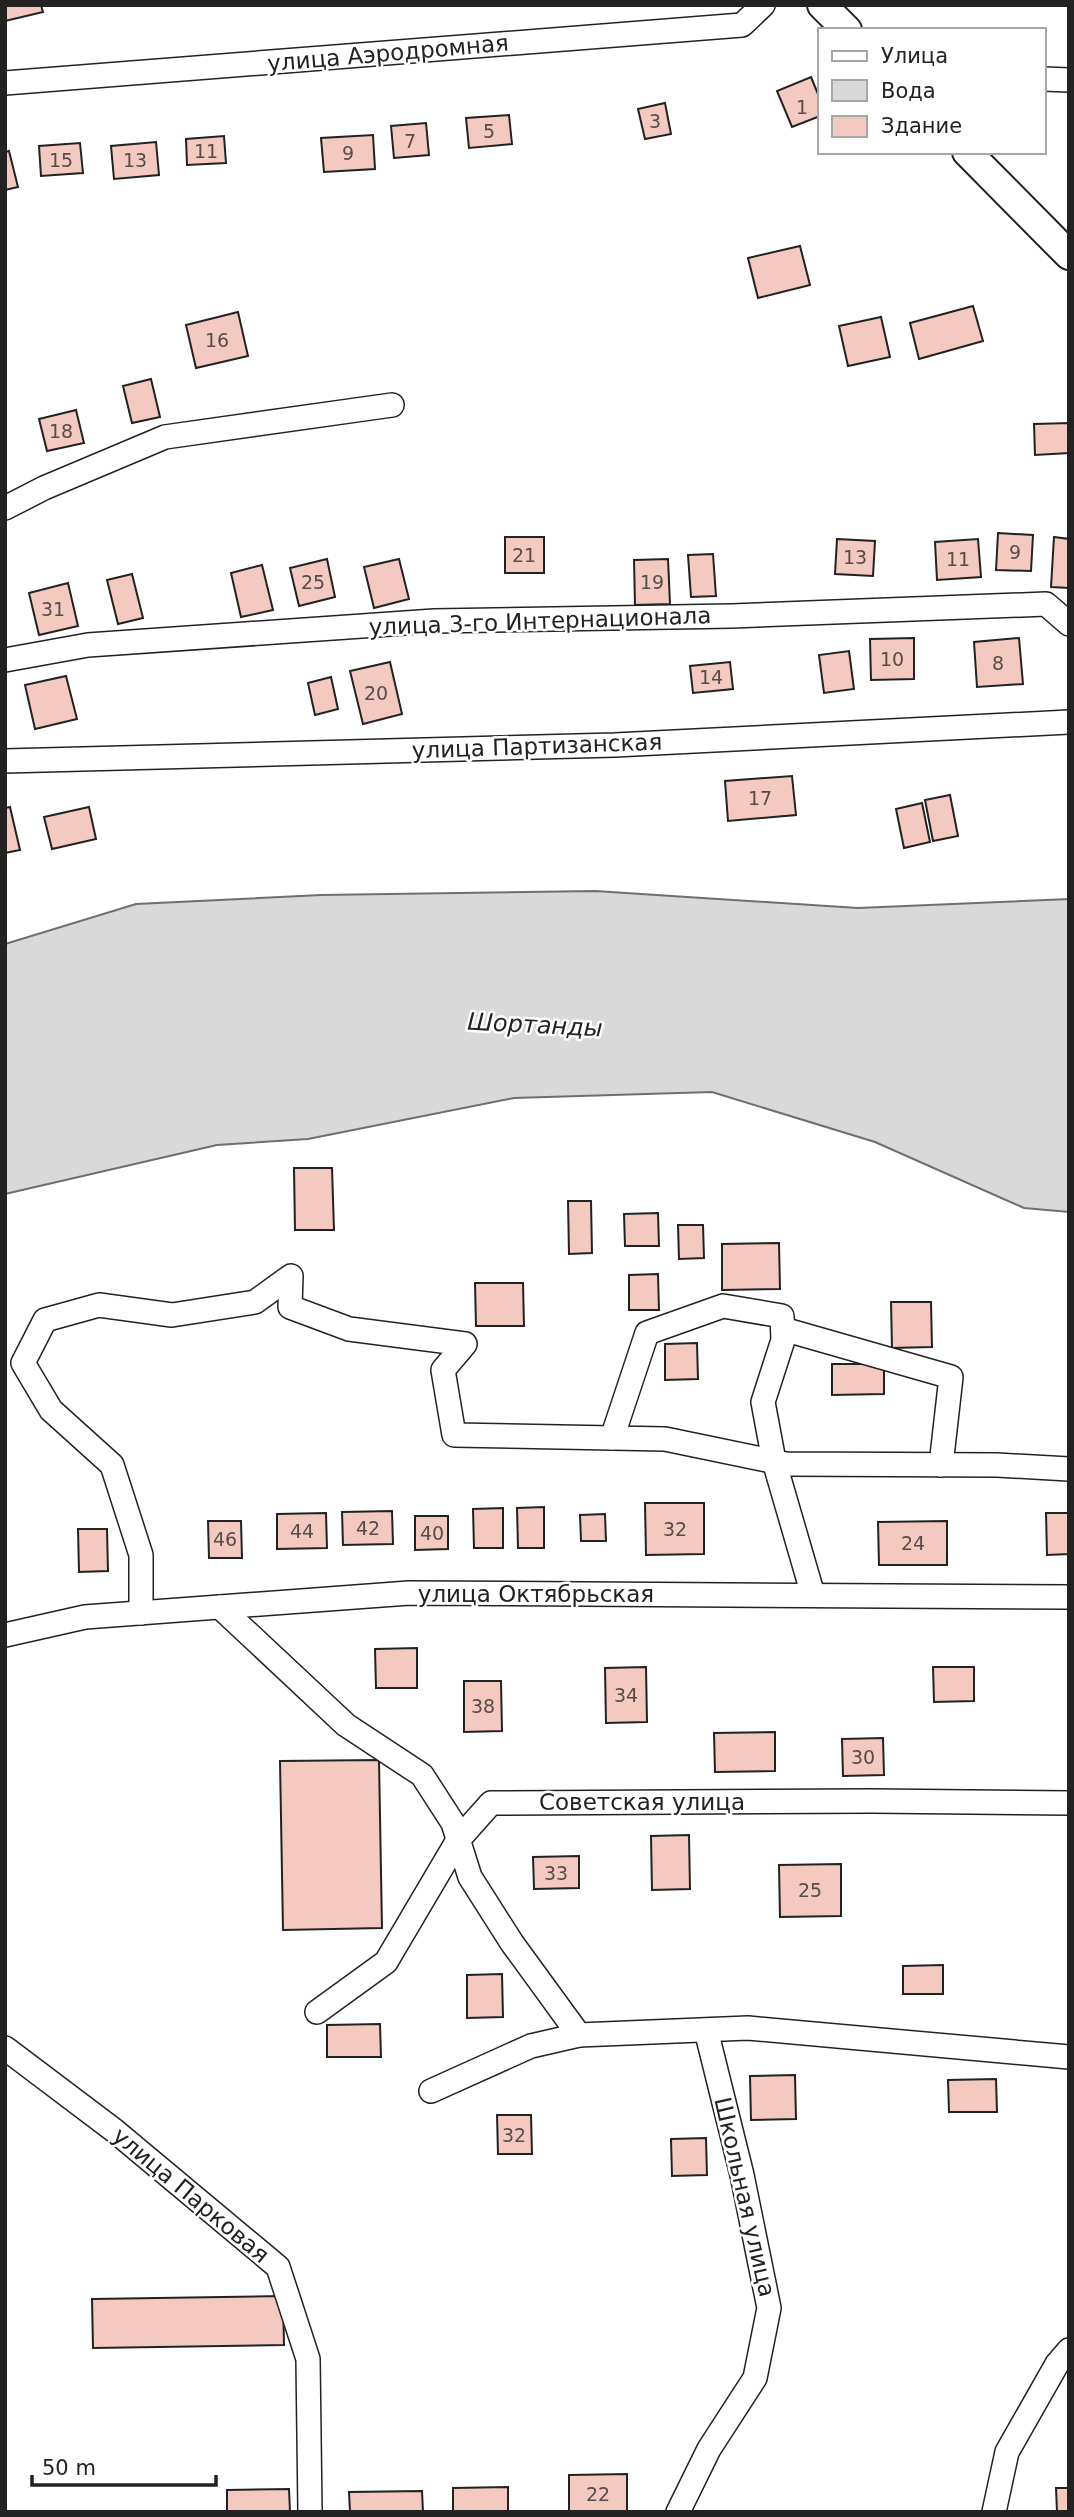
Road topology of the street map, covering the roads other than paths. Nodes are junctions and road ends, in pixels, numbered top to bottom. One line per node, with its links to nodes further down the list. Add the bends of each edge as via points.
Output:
1 (763, 5): 6 (street, улица Аэродромная, via 742,25)
2 (822, 5): 3 (street)
3 (845, 28)
4 (1046, 79): 5 (street)
5 (1069, 80)
6 (5, 83)
7 (969, 154): 8 (street)
8 (1069, 255)
9 (392, 405): 10 (street, via 165,437)
10 (5, 508)
11 (1069, 624): 12 (street, улица 3-го Интернационала, via 1046,604 434,621 88,645)
12 (5, 660)
13 (1069, 722): 14 (street, улица Партизанская, via 615,745)
14 (5, 761)
15 (783, 1329): 16 (street, via 782,1316 723,1306 647,1333); 17 (street, via 763,1402); 18 (street, via 951,1377)
16 (612, 1438): 17 (street, via 665,1440); 23 (street, via 454,1435 443,1370 465,1344 349,1329 290,1307 290,1276 255,1302 172,1315 99,1305 45,1320 23,1363 51,1410 112,1465 141,1555)
17 (774, 1461): 18 (street); 20 (street)
18 (941, 1465): 19 (street)
19 (1069, 1469)
20 (813, 1595): 21 (street, улица Октябрьская); 22 (street, улица Октябрьская, via 409,1593)
21 (1069, 1597)
22 (220, 1607): 23 (street, улица Октябрьская); 26 (street, via 346,1725 422,1774 453,1823)
23 (141, 1613): 24 (street, улица Октябрьская, via 85,1617)
24 (5, 1635)
25 (1069, 1803): 26 (street, Советская улица, via 491,1803)
26 (458, 1840): 27 (street, Советская улица, via 386,1962); 29 (street, via 470,1877)
27 (317, 2012)
28 (706, 2030): 29 (street); 31 (street, via 748,2028); 35 (street, Школьная улица, via 769,2308 755,2378 709,2449)
29 (579, 2035): 32 (street, via 531,2046)
30 (5, 2048): 34 (street, улица Парковая, via 115,2130 278,2267 308,2359)
31 (1069, 2057)
32 (431, 2091)
33 (1069, 2350): 36 (street, via 1007,2452)
34 (310, 2512)
35 (678, 2512)
36 (993, 2512)

